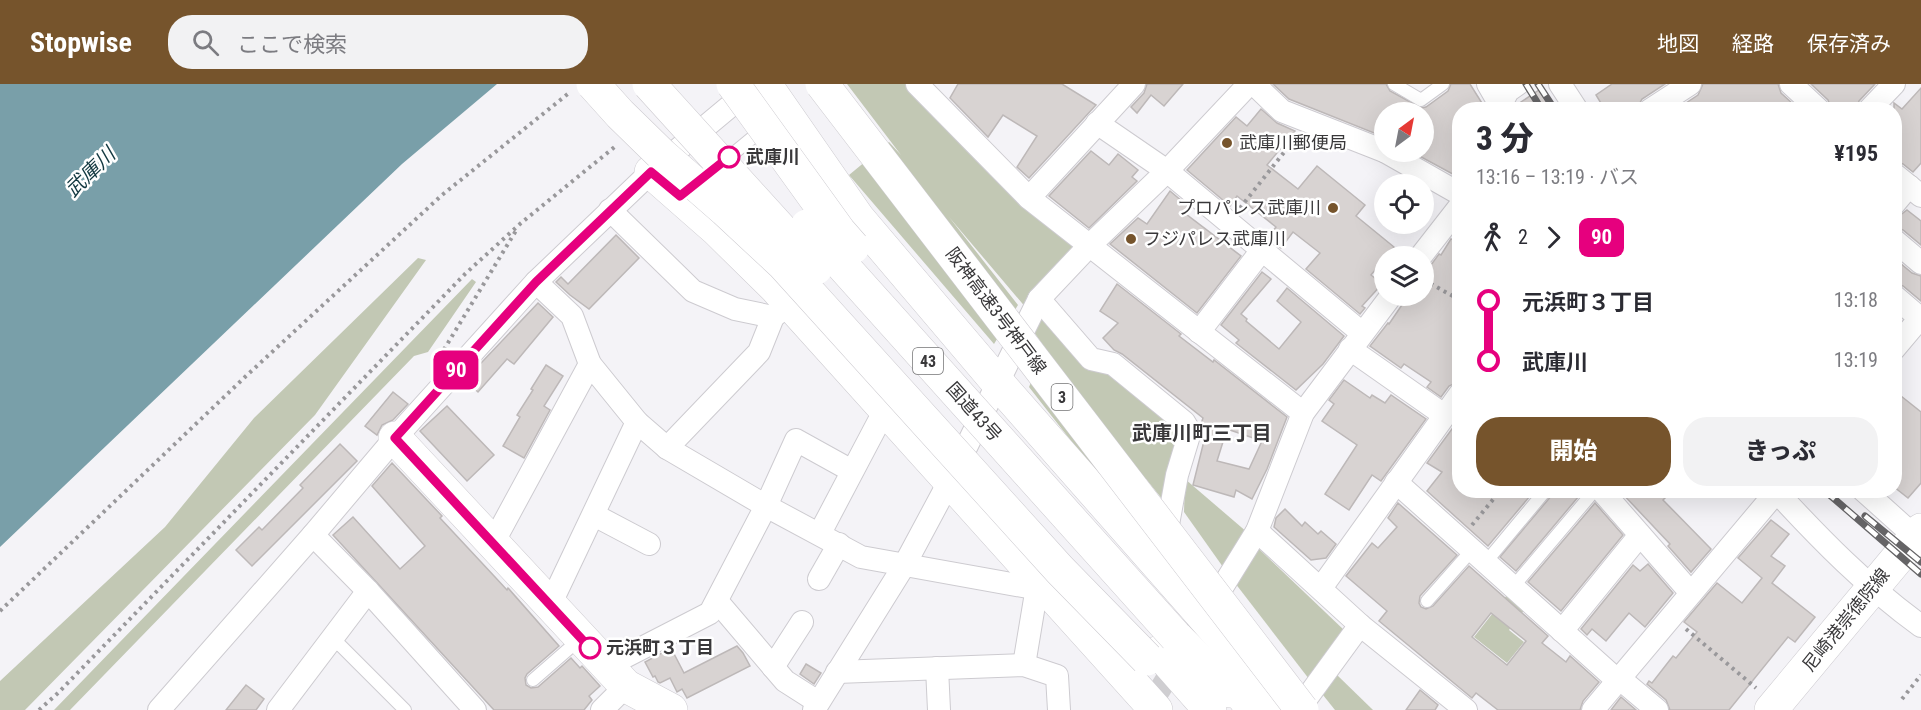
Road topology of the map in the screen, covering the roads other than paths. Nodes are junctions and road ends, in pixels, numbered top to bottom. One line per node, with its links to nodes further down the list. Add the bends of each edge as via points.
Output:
1 (649, 84): 93 (main road, 国道43号 / 43, bridge, via 891,351)
2 (680, 84): 93 (main road, 国道43号 / 43, bridge)
3 (733, 84): 93 (main road, bridge, via 839,231 1105,529)
4 (758, 84): 29 (street)
5 (765, 84): 24 (main road)
6 (822, 84): 119 (main road, 阪神高速3号神戸線 / 3, bridge)
7 (827, 84): 119 (main road, 阪神高速3号神戸線 / 3, bridge)
8 (1134, 84): 25 (street)
9 (1252, 84): 26 (street, via 1282,111); 28 (street)
10 (1394, 84): 11 (lane, via 1421,100)
11 (1443, 84)
12 (1488, 84): 19 (street)
13 (1518, 84): 20 (street, via 1508,91)
14 (1560, 84): 21 (street)
15 (1791, 84): 22 (street)
16 (1894, 84): 23 (street)
17 (920, 85): 32 (street)
18 (582, 88): 93 (main road, bridge, via 620,114 783,264 1060,570)
19 (1497, 102)
20 (1503, 102)
21 (1572, 102)
22 (1810, 102)
23 (1877, 102)
24 (784, 112): 30 (lane); 50 (main road, via 858,218)
25 (1097, 123): 28 (street); 32 (street)
26 (1374, 147)
27 (1404, 162): 31 (street)
28 (1167, 171): 35 (street); 38 (street)
29 (651, 172): 30 (main road); 33 (street)
30 (698, 182): 44 (main road, via 769,281)
31 (1452, 189)
32 (1029, 198): 35 (street)
33 (610, 210): 40 (street); 44 (street, via 693,291 735,309)
34 (1452, 216): 36 (street)
35 (1089, 246): 41 (street); 46 (street)
36 (1429, 246)
37 (1902, 247): 39 (street)
38 (1262, 250): 46 (street); 48 (street)
39 (1921, 263)
40 (536, 282): 49 (street, via 572,316); 56 (street)
41 (1039, 299): 50 (street); 78 (street, via 1091,359 1113,364 1184,422 1190,432 1177,475)
42 (1902, 302): 45 (street)
43 (1383, 306): 48 (street)
44 (782, 310): 52 (main road); 57 (street, via 759,352)
45 (1921, 317): 47 (street)
46 (1199, 332): 53 (street)
47 (1902, 340)
48 (1356, 341): 53 (street); 54 (street)
49 (590, 364): 55 (street); 74 (street)
50 (998, 384): 59 (street); 78 (main road)
51 (1452, 404): 54 (street)
52 (887, 413): 58 (street); 59 (main road)
53 (1303, 413): 69 (street)
54 (1444, 415): 60 (street)
55 (637, 422): 57 (street); 68 (street)
56 (395, 438): 70 (street); 74 (main road)
57 (668, 448): 67 (street)
58 (852, 471): 67 (street, via 796,440); 73 (street)
59 (950, 480): 77 (street); 80 (main road)
60 (1396, 482): 76 (street); 82 (street)
61 (1536, 498): 76 (lane)
62 (1588, 498): 81 (lane)
63 (1608, 498): 71 (street)
64 (1771, 498): 85 (street)
65 (1784, 498): 83 (street)
66 (1873, 498): 72 (street)
67 (766, 506): 73 (street); 86 (street)
68 (594, 515): 75 (street); 88 (street)
69 (1257, 531): 82 (street); 93 (street)
70 (313, 535): 84 (street); 106 (street)
71 (1640, 535): 85 (street); 92 (street)
72 (1919, 536): 83 (main road, 尼崎港崇徳院線)
73 (830, 538): 77 (street, via 861,557); 79 (street)
74 (493, 543): 88 (main road)
75 (649, 544)
76 (1473, 551): 81 (street); 87 (lane)
77 (905, 564): 80 (street, via 1028,587); 99 (street)
78 (1160, 569): 93 (main road)
79 (819, 579)
80 (1041, 584): 96 (street, via 1036,593); 104 (main road)
81 (1513, 587): 92 (street)
82 (1321, 588): 90 (street)
83 (1872, 588): 91 (street); 103 (main road, 尼崎港崇徳院線)
84 (368, 591): 95 (street); 109 (street)
85 (1691, 593): 101 (street)
86 (717, 601): 97 (street); 100 (street, via 710,613)
87 (1427, 601)
88 (550, 605): 94 (main road)
89 (802, 622): 97 (street)
90 (1360, 625): 119 (street); 120 (street)
91 (1921, 626)
92 (1562, 631): 101 (street)
93 (1179, 636): 114 (main road); 115 (main road, 国道43号 / 43); 116 (main road, 国道43号 / 43); 117 (main road, via 1229,675); 118 (main road)
94 (580, 638): 100 (main road); 102 (lane)
95 (331, 640): 107 (street); 108 (lane)
96 (1024, 665): 98 (street); 113 (street, via 1057,676)
97 (773, 667): 105 (street)
98 (937, 668): 99 (street); 112 (street)
99 (837, 672): 105 (street)
100 (616, 676): 110 (street); 111 (main road)
101 (1618, 679): 121 (street); 122 (street)
102 (534, 680)
103 (1765, 700)
104 (1153, 705)
105 (816, 706)
106 (159, 710)
107 (278, 710)
108 (405, 710)
109 (475, 710)
110 (602, 710)
111 (671, 710)
112 (939, 710)
113 (1059, 710)
114 (1201, 710)
115 (1210, 710)
116 (1248, 710)
117 (1253, 710)
118 (1286, 710)
119 (1301, 710)
120 (1466, 710)
121 (1593, 710)
122 (1657, 710)

